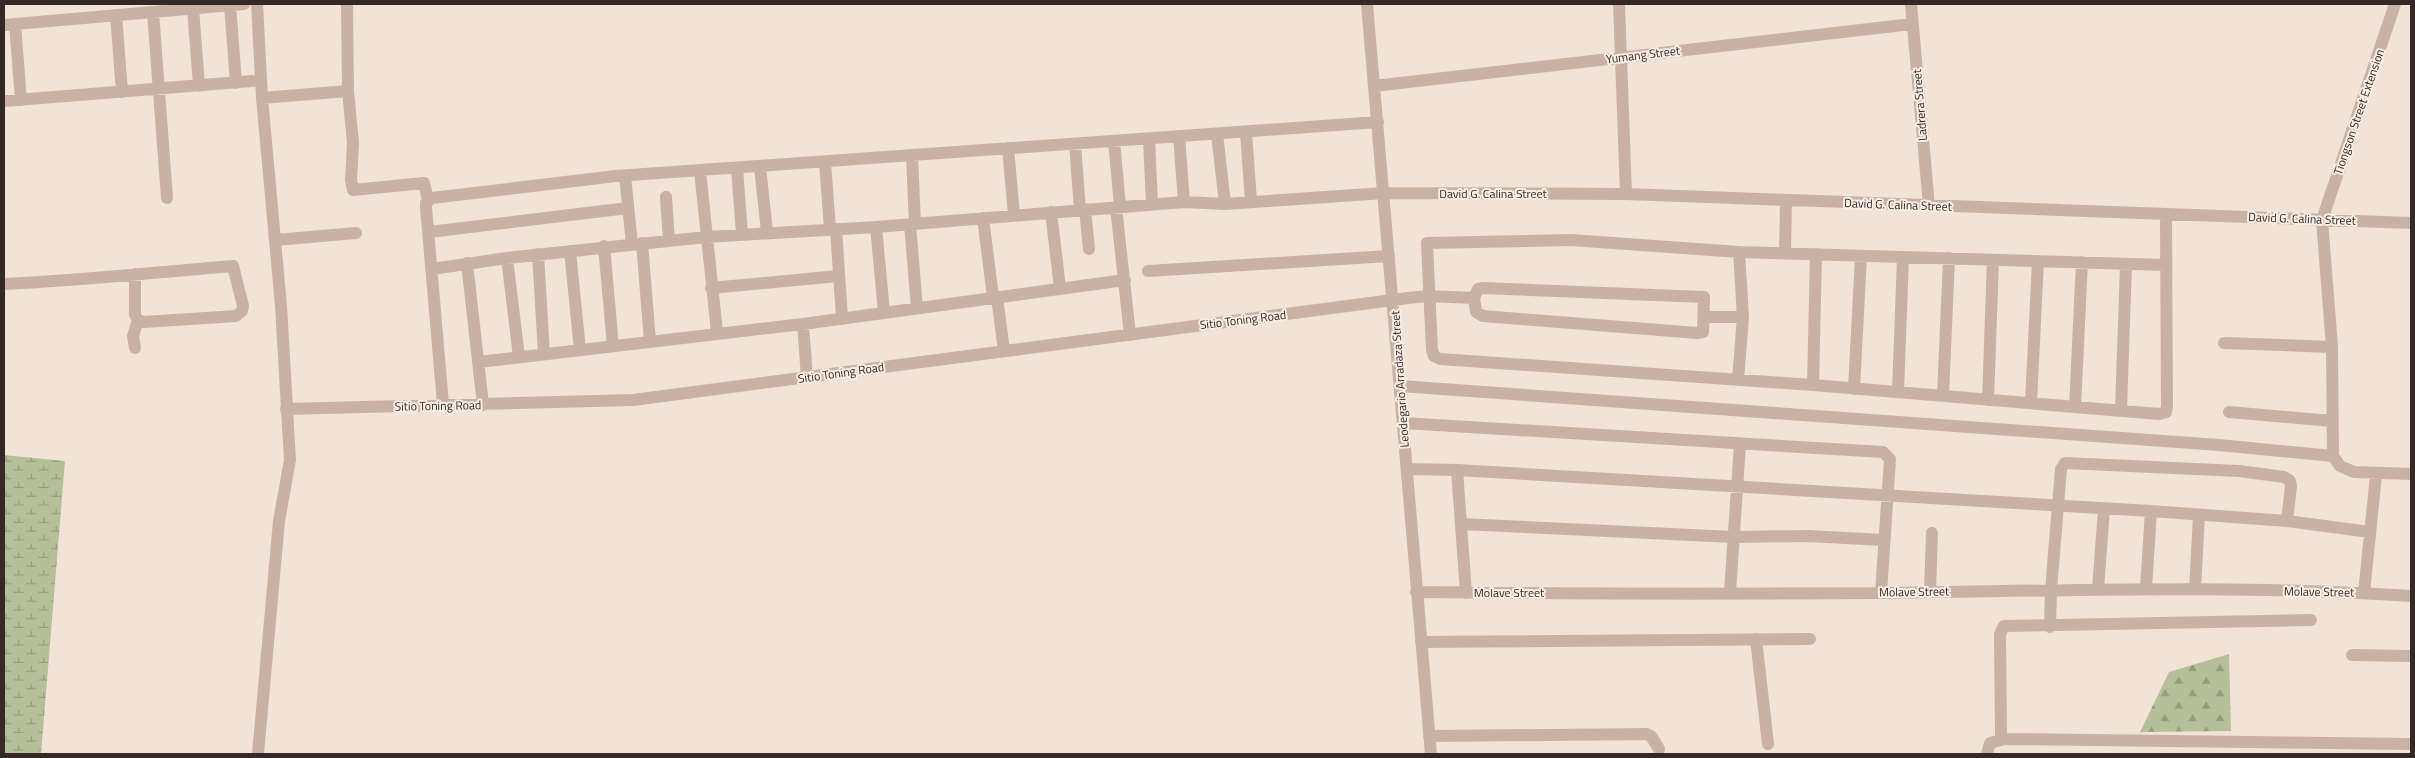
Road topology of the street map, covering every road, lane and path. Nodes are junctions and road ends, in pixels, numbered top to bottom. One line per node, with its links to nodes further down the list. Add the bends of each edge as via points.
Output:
1 (244, 4): 8 (street)
2 (257, 4): 22 (street)
3 (347, 4): 20 (street)
4 (1367, 4): 18 (street, Leodegario Arradaza Street)
5 (1619, 4): 14 (street)
6 (1911, 4): 12 (street, Ladrera Street)
7 (2395, 4): 57 (street, Tiongson Street Extension)
8 (230, 5): 9 (street); 16 (street)
9 (193, 8): 10 (street); 17 (street)
10 (153, 12): 11 (street); 19 (street)
11 (116, 15): 13 (street); 21 (street)
12 (1912, 24): 14 (street, Yumang Street); 50 (street, Ladrera Street)
13 (10, 25): 23 (street)
14 (1621, 58): 18 (street, Yumang Street); 40 (street)
15 (252, 81): 16 (street)
16 (236, 83): 17 (street)
17 (199, 86): 19 (street)
18 (1374, 86): 25 (street, Leodegario Arradaza Street)
19 (160, 89): 21 (street); 42 (street)
20 (348, 91): 22 (street); 43 (street, via 353,143 352,190 424,184)
21 (122, 92): 23 (street)
22 (262, 98): 67 (street)
23 (21, 100): 24 (street)
24 (4, 101)
25 (1378, 122): 26 (street); 39 (street, Leodegario Arradaza Street)
26 (1246, 132): 27 (street); 46 (street)
27 (1217, 134): 28 (street); 48 (street)
28 (1179, 136): 29 (street); 45 (street)
29 (1148, 139): 30 (street); 47 (street)
30 (1114, 141): 31 (street); 49 (street)
31 (1074, 144): 32 (street); 52 (street)
32 (1008, 148): 33 (street); 54 (street)
33 (912, 156): 34 (street); 59 (street)
34 (825, 162): 35 (street); 61 (street)
35 (760, 166): 36 (street); 63 (street)
36 (737, 168): 37 (street); 65 (street)
37 (700, 171): 38 (street); 66 (street)
38 (625, 176): 43 (street); 51 (street)
39 (1384, 193): 40 (street, David G. Calina Street); 46 (street, David G. Calina Street); 77 (street, Leodegario Arradaza Street)
40 (1626, 194): 44 (street, David G. Calina Street)
41 (666, 197): 68 (street)
42 (167, 198)
43 (428, 200): 62 (street)
44 (1783, 201): 50 (street, David G. Calina Street); 74 (street)
45 (1184, 202): 47 (street, David G. Calina Street); 48 (street, David G. Calina Street)
46 (1251, 202): 48 (street, David G. Calina Street)
47 (1152, 204): 49 (street, David G. Calina Street)
48 (1225, 204)
49 (1118, 206): 52 (street, David G. Calina Street); 92 (street)
50 (1929, 206): 55 (street, David G. Calina Street)
51 (628, 208): 62 (street); 69 (street)
52 (1082, 210): 53 (street, David G. Calina Street); 71 (street)
53 (1051, 212): 54 (street, David G. Calina Street); 95 (street)
54 (1014, 215): 56 (street, David G. Calina Street)
55 (2166, 215): 57 (street, David G. Calina Street); 87 (street)
56 (983, 218): 59 (street, David G. Calina Street); 97 (street)
57 (2322, 220): 58 (street, David G. Calina Street); 112 (street)
58 (2411, 223)
59 (912, 224): 60 (street, David G. Calina Street); 100 (street)
60 (876, 227): 61 (street, David G. Calina Street); 101 (street)
61 (833, 229): 63 (street, David G. Calina Street); 91 (street)
62 (429, 232): 88 (street)
63 (766, 232): 65 (street, David G. Calina Street)
64 (356, 234): 67 (street)
65 (742, 234): 66 (street, David G. Calina Street)
66 (706, 237): 68 (street, David G. Calina Street); 94 (street)
67 (275, 240): 131 (street)
68 (669, 241): 69 (street, David G. Calina Street)
69 (637, 244): 70 (street, David G. Calina Street); 109 (street)
70 (604, 246): 72 (street, David G. Calina Street); 111 (street)
71 (1089, 249)
72 (570, 251): 75 (street, David G. Calina Street); 114 (street)
73 (1739, 252): 74 (street); 96 (street, via 1572,240 1427,243); 103 (street)
74 (1782, 253): 76 (street)
75 (538, 254): 80 (street, David G. Calina Street); 116 (street)
76 (1816, 254): 78 (street); 121 (street)
77 (1389, 256): 89 (street); 99 (street, Leodegario Arradaza Street)
78 (1861, 256): 79 (street); 123 (street)
79 (1903, 257): 81 (street); 124 (street)
80 (507, 258): 85 (street, David G. Calina Street); 117 (street)
81 (1949, 258): 82 (street); 125 (street)
82 (1993, 260): 83 (street); 126 (street)
83 (2038, 261): 84 (street); 127 (street)
84 (2082, 262): 86 (street); 130 (street)
85 (467, 263): 88 (street, David G. Calina Street); 118 (street)
86 (2126, 264): 87 (street); 132 (street)
87 (2166, 264): 132 (street, via 2166,412)
88 (432, 269): 128 (street)
89 (1148, 271)
90 (135, 274): 93 (street); 105 (street, via 135,315); 105 (street, via 233,266 243,306 236,316 150,323)
91 (838, 276): 94 (street); 104 (street)
92 (1125, 280): 95 (street); 108 (street)
93 (4, 284)
94 (711, 288): 107 (street)
95 (1060, 288): 97 (street)
96 (1428, 296): 98 (street, Sitio Toning Road); 99 (street, Sitio Toning Road); 120 (street, via 1432,350 1440,359)
97 (995, 297): 100 (street); 115 (street)
98 (1474, 298): 102 (street, via 1478,289 1483,288 1704,297); 102 (street, via 1477,315 1522,320 1701,333)
99 (1394, 300): 108 (street, Sitio Toning Road); 122 (street, Leodegario Arradaza Street)
100 (917, 308): 101 (street)
101 (884, 312): 104 (street)
102 (1704, 317): 103 (street)
103 (1743, 317): 120 (street)
104 (842, 318): 106 (street)
105 (138, 320): 113 (street, via 133,336)
106 (803, 324): 107 (street); 119 (street)
107 (717, 332): 109 (street)
108 (1130, 334): 115 (street, Sitio Toning Road)
109 (650, 341): 111 (street)
110 (2224, 343): 112 (street)
111 (613, 346): 114 (street)
112 (2332, 347): 134 (street)
113 (135, 348)
114 (580, 350): 116 (street)
115 (1004, 351): 119 (street, Sitio Toning Road)
116 (544, 354): 117 (street)
117 (519, 357): 118 (street)
118 (479, 362): 129 (street)
119 (807, 377): 129 (street, Sitio Toning Road, via 633,400)
120 (1738, 380): 121 (street)
121 (1813, 385): 123 (street)
122 (1400, 386): 135 (street, Leodegario Arradaza Street); 137 (street)
123 (1854, 389): 124 (street)
124 (1898, 392): 125 (street)
125 (1943, 396): 126 (street)
126 (1988, 400): 127 (street)
127 (2031, 403): 130 (street)
128 (443, 404): 129 (street, Sitio Toning Road); 131 (street, Sitio Toning Road)
129 (483, 405)
130 (2075, 406): 132 (street)
131 (286, 409): 178 (street, via 289,474 278,530)
132 (2121, 410)
133 (2229, 412): 134 (street)
134 (2332, 421): 137 (street)
135 (1403, 423): 136 (street); 138 (street, Leodegario Arradaza Street)
136 (1740, 444): 142 (street); 143 (street, via 1883,452 1890,459)
137 (2333, 456): 140 (street, via 2346,470)
138 (1407, 469): 139 (street); 158 (street, Leodegario Arradaza Street)
139 (1457, 470): 142 (street); 149 (street)
140 (2376, 474): 141 (street); 150 (street)
141 (2411, 474)
142 (1736, 488): 143 (street); 152 (street)
143 (1887, 496): 144 (street); 153 (street)
144 (2058, 505): 145 (street); 148 (street, via 2061,469 2069,462 2238,471 2284,477 2290,481); 157 (street)
145 (2104, 509): 146 (street); 154 (street)
146 (2151, 511): 147 (street); 155 (street)
147 (2199, 516): 148 (street); 156 (street)
148 (2287, 521): 150 (street)
149 (1462, 524): 152 (street); 161 (street)
150 (2370, 532): 163 (street)
151 (1932, 533): 160 (street)
152 (1733, 537): 153 (street); 159 (street)
153 (1883, 540): 162 (street)
154 (2098, 589): 155 (street, Molave Street); 157 (street, Molave Street)
155 (2146, 589): 156 (street, Molave Street)
156 (2195, 589): 163 (street, Molave Street)
157 (2051, 590): 160 (street, Molave Street); 166 (street)
158 (1416, 592): 161 (street, Molave Street); 169 (street, Leodegario Arradaza Street)
159 (1730, 592): 161 (street, Molave Street); 162 (street, Molave Street)
160 (1930, 592): 162 (street, Molave Street)
161 (1466, 593)
162 (1881, 593)
163 (2364, 593): 164 (street, Molave Street)
164 (2411, 596)
165 (2310, 620): 166 (street)
166 (2050, 626): 173 (street, via 2007,625 2001,629 2000,714)
167 (1756, 639): 168 (street); 169 (street); 174 (street)
168 (1810, 639)
169 (1421, 642): 172 (street, Leodegario Arradaza Street)
170 (2352, 655): 171 (street)
171 (2411, 656)
172 (1430, 736): 176 (street, via 1646,734); 179 (street, Leodegario Arradaza Street)
173 (2004, 739): 177 (street); 180 (street, via 1990,743)
174 (1768, 744)
175 (2411, 744): 177 (street)
176 (1659, 749)
177 (2281, 749)
178 (258, 754)
179 (1431, 754)
180 (1987, 754)

